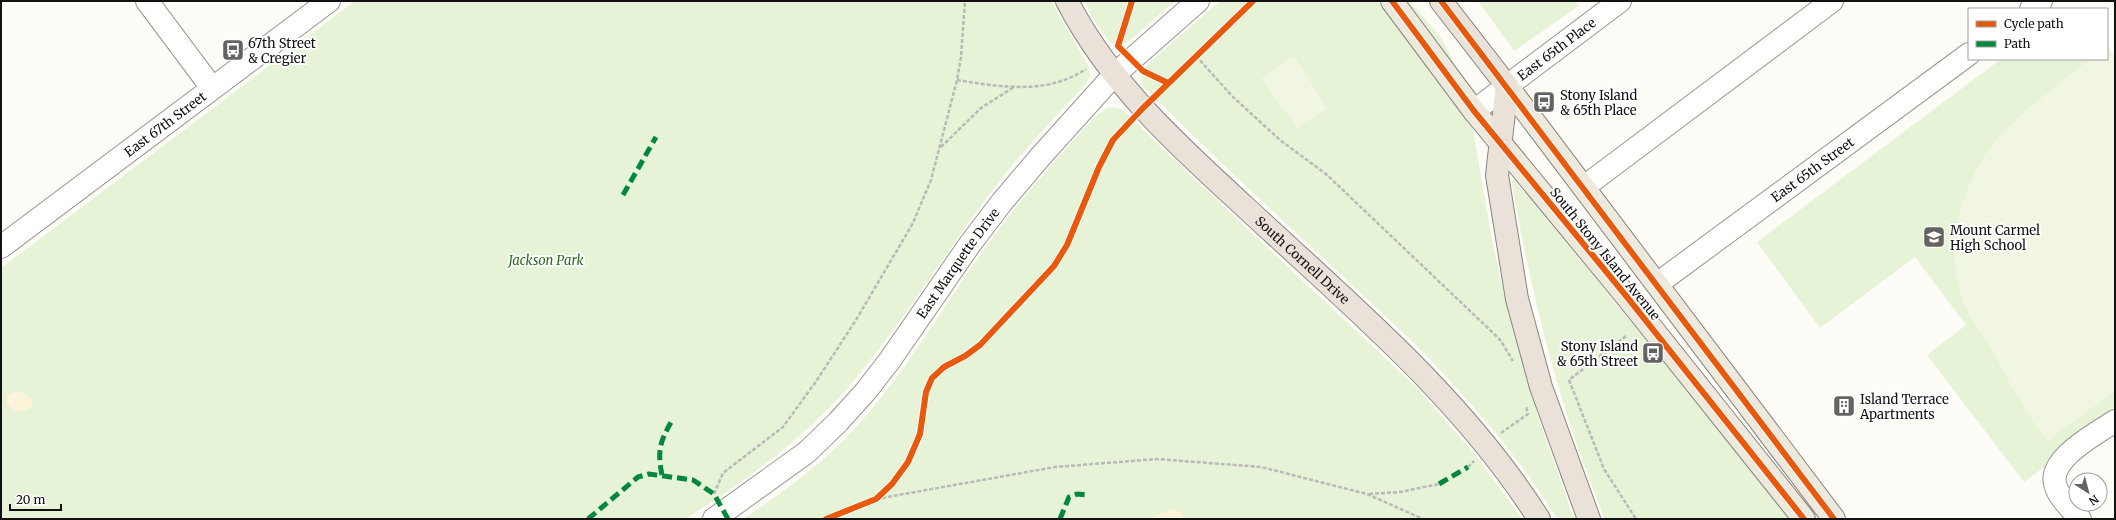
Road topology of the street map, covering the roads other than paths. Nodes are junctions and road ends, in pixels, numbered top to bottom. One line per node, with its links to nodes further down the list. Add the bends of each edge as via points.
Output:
1 (147, 1): 14 (street)
2 (329, 1): 14 (street, East 67th Street)
3 (1067, 1): 12 (highway, South Cornell Drive, via 1084,34)
4 (1198, 1): 12 (street, East Marquette Drive)
5 (1392, 1): 15 (main road, South Stony Island Avenue)
6 (1441, 1): 13 (highway, South Stony Island Avenue)
7 (1620, 1): 13 (street, East 65th Place)
8 (1832, 1): 17 (street)
9 (2042, 1): 10 (street)
10 (2032, 8)
11 (1968, 55): 19 (street, East 65th Street)
12 (1114, 75): 21 (street, East Marquette Drive, via 1002,202 866,391 807,452); 22 (highway, South Cornell Drive, via 1149,117 1408,359 1470,425)
13 (1507, 86): 15 (street, East 65th Place); 16 (highway); 17 (main road, South Stony Island Avenue)
14 (212, 88): 18 (street, East 67th Street)
15 (1474, 111): 16 (main road, South Stony Island Avenue)
16 (1501, 144): 23 (highway, via 1497,175 1517,299 1541,387); 24 (main road, South Stony Island Avenue)
17 (1584, 187): 19 (main road, South Stony Island Avenue)
18 (2, 246)
19 (1657, 284): 25 (main road, South Stony Island Avenue)
20 (2115, 421): 26 (street, via 2068,454 2056,468 2056,487)
21 (714, 519)
22 (1539, 519)
23 (1589, 519)
24 (1804, 519)
25 (1834, 519)
26 (2080, 519)

